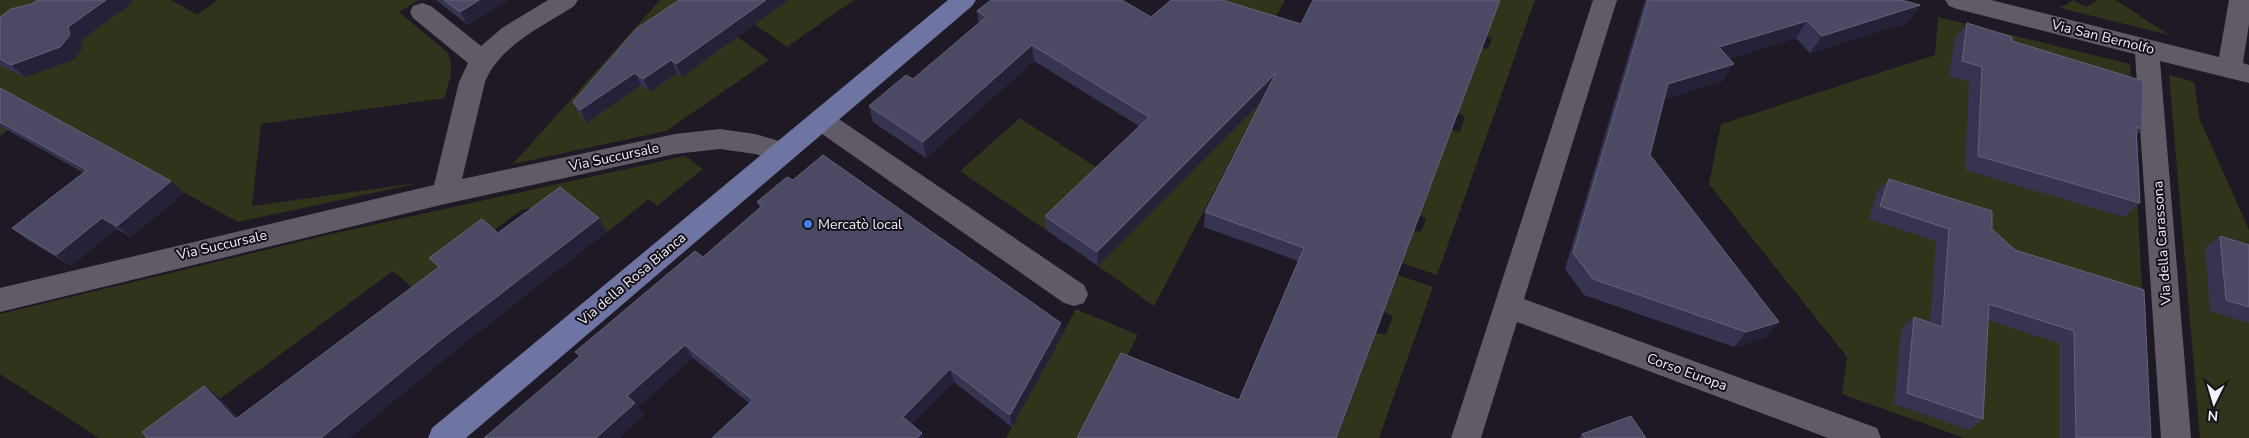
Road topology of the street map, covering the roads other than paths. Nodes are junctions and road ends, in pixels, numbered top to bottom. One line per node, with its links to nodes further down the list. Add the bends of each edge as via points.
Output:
1 (566, 0): 8 (street, via 497,45)
2 (964, 0): 10 (main road, Via della Rosa Bianca)
3 (1605, 0): 15 (street)
4 (1957, 0): 7 (street, Via San Bernolfo)
5 (2241, 0): 9 (street)
6 (422, 12): 8 (street)
7 (2147, 48): 9 (street, Via San Bernolfo); 19 (street, Via della Carassona)
8 (482, 60): 12 (street, via 472,82)
9 (2239, 71)
10 (821, 120): 11 (main road, Via della Rosa Bianca); 13 (street)
11 (784, 152): 12 (street, Via Succursale, via 743,141 720,139 675,144); 16 (main road, Via della Rosa Bianca)
12 (445, 193): 14 (street, Via Succursale)
13 (1074, 294)
14 (0, 300)
15 (1508, 306): 17 (street); 18 (street, Corso Europa)
16 (443, 438)
17 (1466, 438)
18 (1866, 438)
19 (2176, 438)

